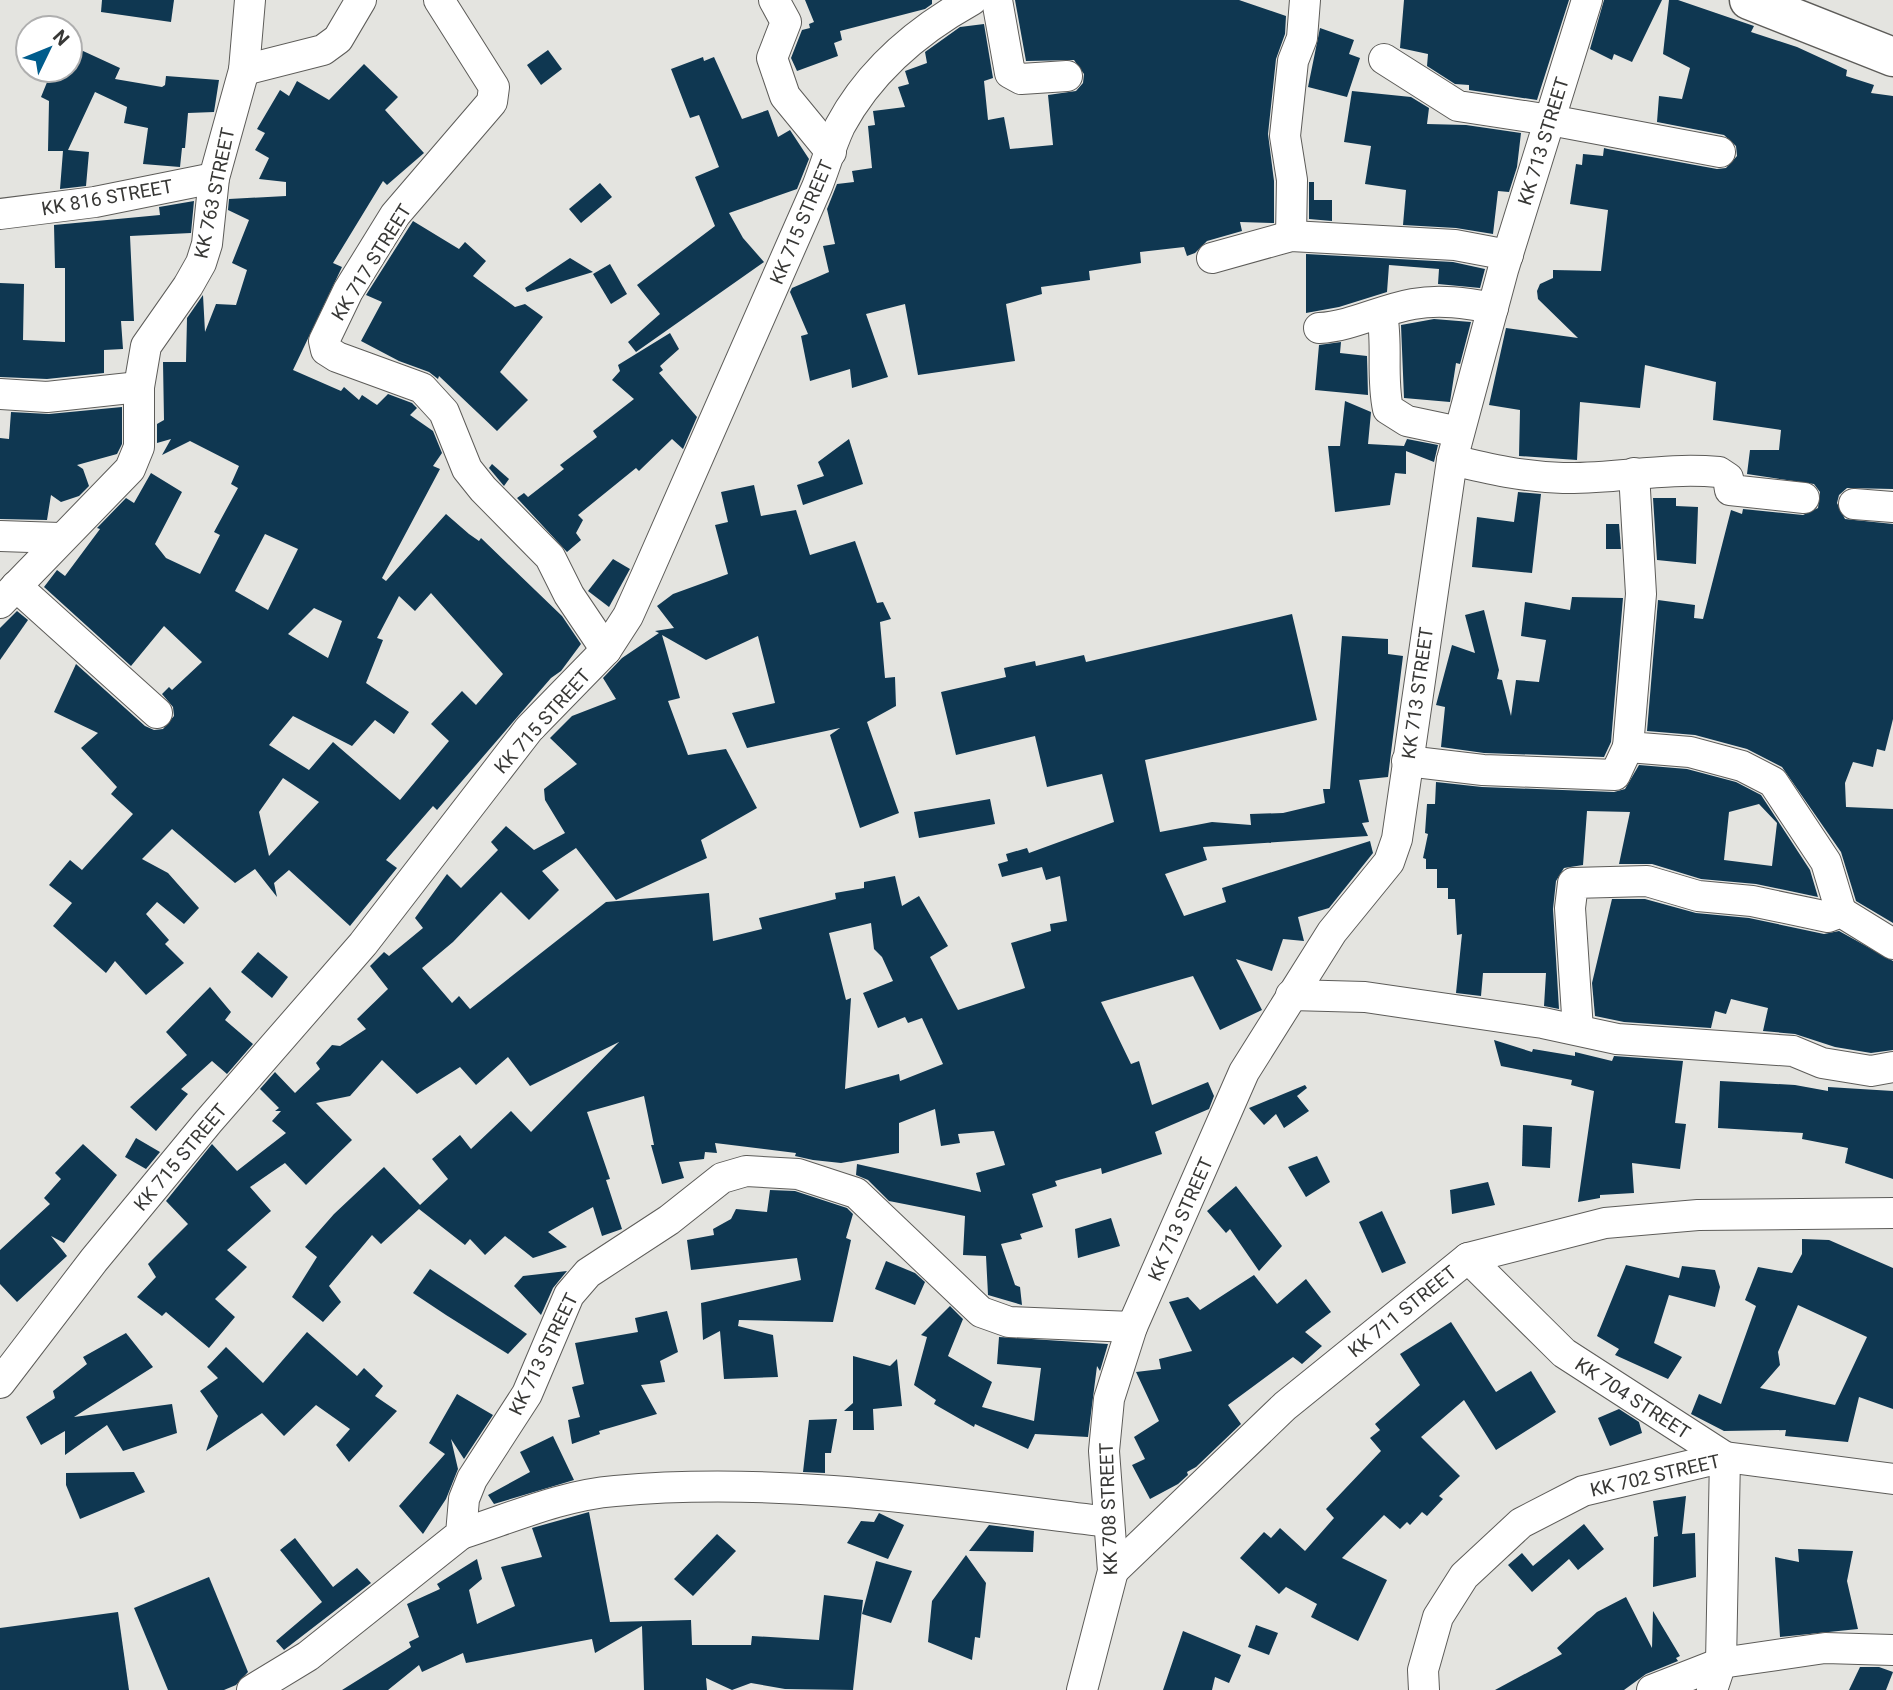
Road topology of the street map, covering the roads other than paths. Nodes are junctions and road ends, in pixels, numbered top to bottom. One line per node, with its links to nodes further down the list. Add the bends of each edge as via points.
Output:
1 (250, 0): 12 (street, KK 763 STREET)
2 (361, 0): 12 (street, via 338,39 323,50)
3 (439, 0): 35 (street, KK 717 STREET, via 494,87 492,102 395,215 348,291 324,341 326,350 422,388 444,412 467,469 551,557 569,595)
4 (774, 0): 15 (street, via 786,22 772,58 785,96)
5 (972, 0): 15 (street, KK 715 STREET, via 928,27 888,60 840,126)
6 (997, 0): 13 (street, via 1010,73 1021,79)
7 (1305, 0): 19 (street, via 1303,38 1293,61 1285,136 1292,180)
8 (1587, 0): 14 (street, KK 713 STREET)
9 (1749, 0): 10 (main road)
10 (1893, 57)
11 (1384, 59): 14 (street, via 1458,106)
12 (244, 70): 17 (street, KK 763 STREET)
13 (1067, 76)
14 (1550, 120): 16 (street); 20 (street, KK 713 STREET)
15 (831, 152): 35 (street, KK 715 STREET, via 628,616)
16 (1720, 152)
17 (214, 178): 18 (street, KK 816 STREET, via 95,202); 25 (street, KK 763 STREET, via 201,263 146,346)
18 (0, 214)
19 (1291, 236): 20 (street, via 1443,244); 21 (street)
20 (1508, 255): 22 (street, KK 713 STREET)
21 (1213, 258)
22 (1493, 308): 23 (street, via 1444,302 1412,304); 27 (street, KK 713 STREET)
23 (1382, 314): 24 (street); 27 (street, via 1388,409)
24 (1318, 328)
25 (139, 387): 26 (street, via 47,397); 33 (street, KK 763 STREET, via 139,447 130,468)
26 (0, 394)
27 (1455, 446): 28 (street, via 1508,474 1564,478); 38 (street, KK 713 STREET)
28 (1634, 473): 29 (street, via 1674,469 1719,472 1728,478 1730,490); 37 (street, via 1641,594)
29 (1804, 498)
30 (1854, 503): 31 (street)
31 (1893, 507)
32 (0, 536): 33 (street)
33 (60, 538): 34 (street, KK 763 STREET)
34 (8, 595): 36 (street)
35 (606, 650): 47 (street, KK 715 STREET, via 529,729 363,944 208,1122)
36 (157, 713)
37 (1628, 747): 38 (street, via 1615,775 1483,770); 39 (street, via 1702,755 1742,766 1773,782 1826,862)
38 (1407, 761): 41 (street, KK 713 STREET, via 1397,839 1389,862 1332,932)
39 (1841, 912): 40 (street); 42 (street, via 1828,917 1752,901 1698,896 1647,881 1573,883 1570,908)
40 (1893, 944)
41 (1291, 995): 42 (street, via 1365,997); 46 (street, KK 713 STREET, via 1244,1072)
42 (1578, 1030): 43 (street, via 1617,1040 1793,1051 1822,1063 1871,1071)
43 (1893, 1067)
44 (1893, 1213): 45 (street, KK 711 STREET, via 1698,1215 1605,1223)
45 (1468, 1258): 48 (street, KK 704 STREET, via 1564,1353); 52 (street, KK 711 STREET, via 1285,1406)
46 (1132, 1328): 50 (street, KK 708 STREET, via 1109,1399 1104,1451); 51 (street, KK 713 STREET, via 1009,1322 981,1312 856,1193 798,1174 746,1171 722,1178 669,1220 588,1273 569,1295 527,1394 472,1479 464,1499)
47 (0, 1382)
48 (1725, 1457): 49 (street, KK 702 STREET); 54 (street); 55 (street, KK 702 STREET, via 1583,1490 1521,1523 1464,1576 1438,1617)
49 (1893, 1479)
50 (1109, 1522): 51 (street, via 900,1497 767,1487 613,1491); 52 (street, KK 708 STREET)
51 (461, 1534): 56 (street, via 309,1656)
52 (1113, 1571): 57 (street, KK 708 STREET)
53 (1893, 1650): 54 (street, via 1825,1648)
54 (1716, 1676): 58 (street)
55 (1424, 1680)
56 (253, 1690)
57 (1082, 1690)
58 (1652, 1690)

